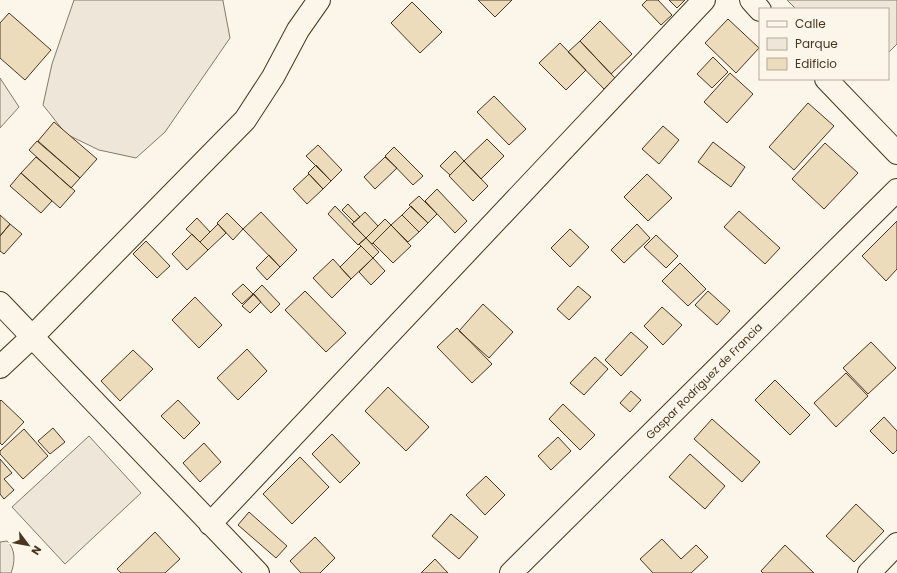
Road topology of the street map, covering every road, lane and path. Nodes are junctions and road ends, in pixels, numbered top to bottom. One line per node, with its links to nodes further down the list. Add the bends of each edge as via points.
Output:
1 (319, 0): 9 (street, via 298,30 273,77 245,120)
2 (704, 0): 11 (street)
3 (751, 0): 4 (street)
4 (759, 9)
5 (827, 80): 6 (street)
6 (897, 153)
7 (897, 190): 14 (street, Gaspar Rodríguez de Francia)
8 (0, 303): 9 (street)
9 (32, 337): 10 (street); 11 (street)
10 (0, 367)
11 (210, 524): 13 (street)
12 (897, 544): 15 (street)
13 (258, 573)
14 (511, 573)
15 (869, 573)

